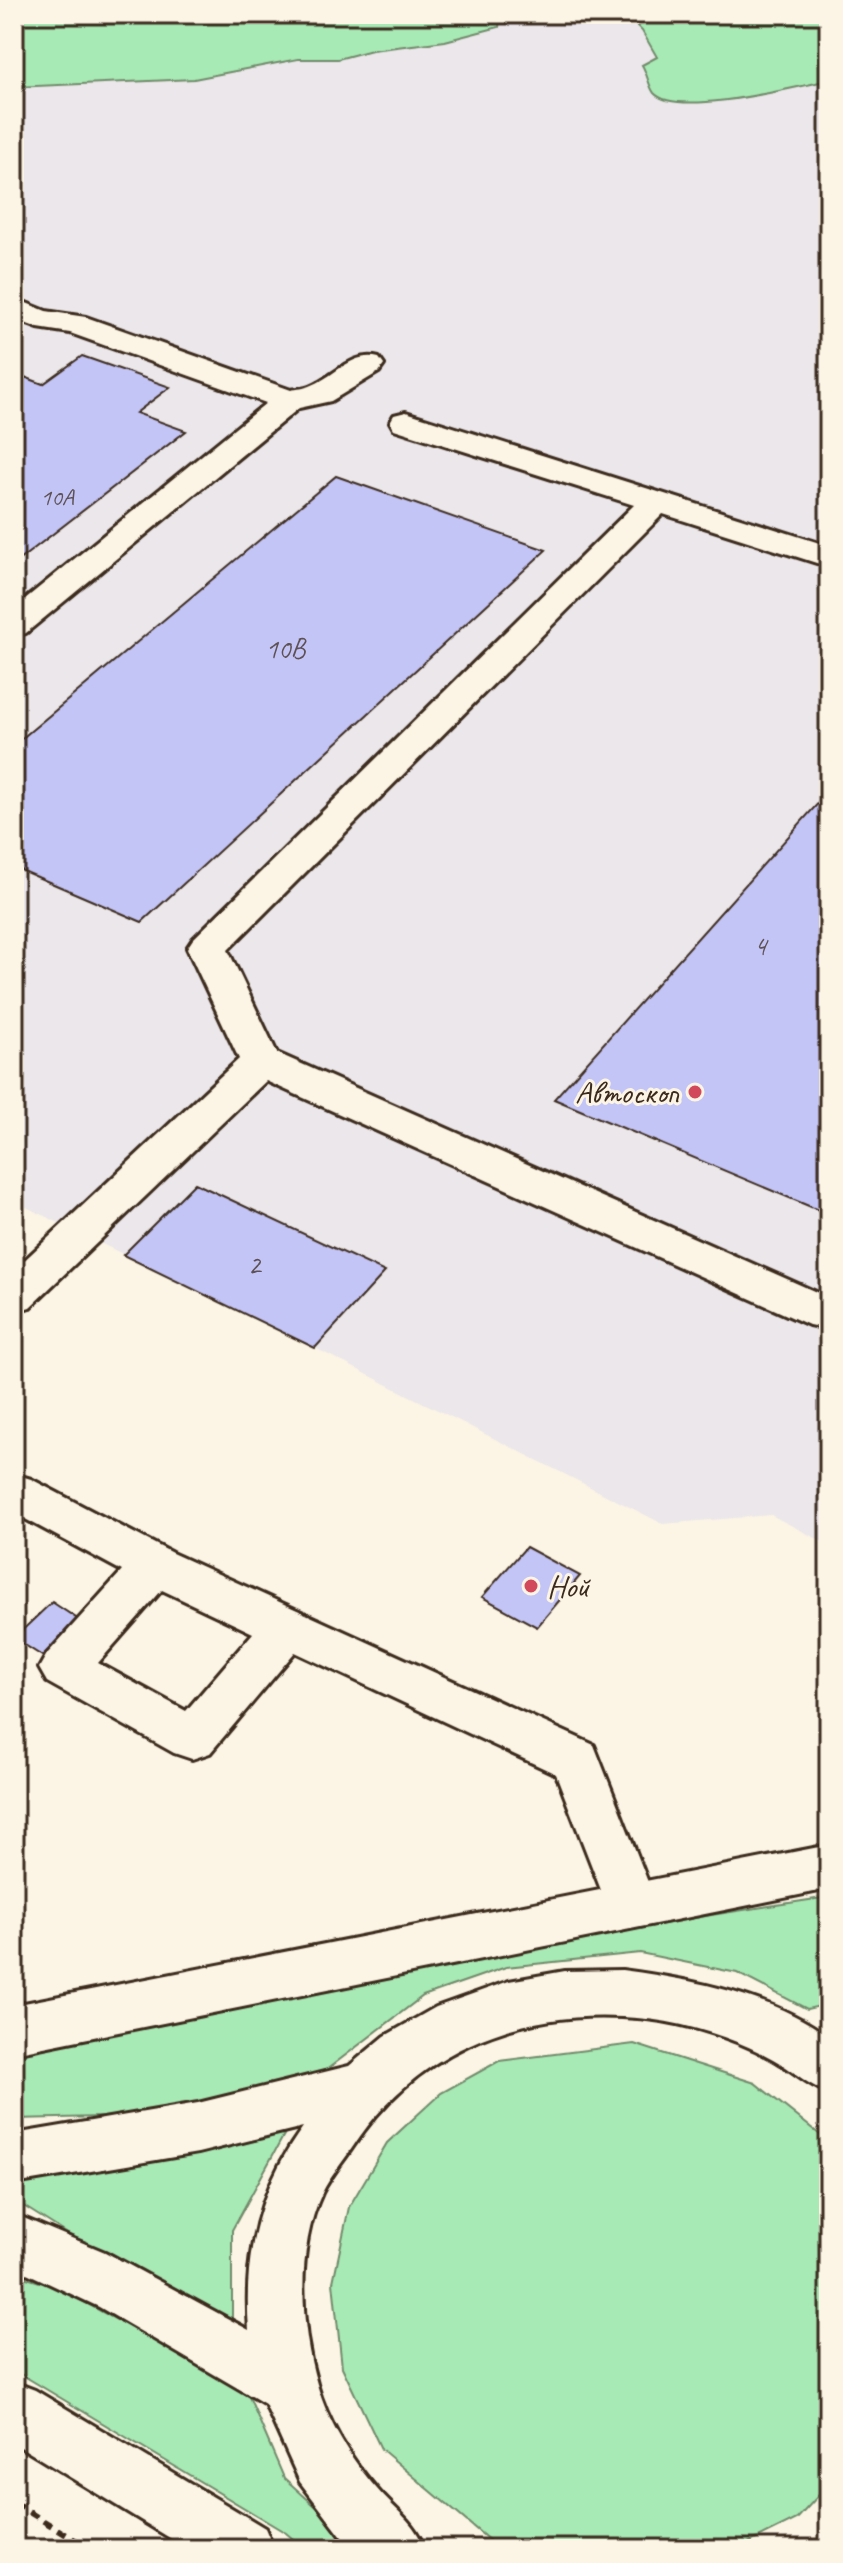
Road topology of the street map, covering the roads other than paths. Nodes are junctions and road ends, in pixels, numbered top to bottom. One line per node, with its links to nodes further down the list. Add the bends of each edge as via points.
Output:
1 (14, 307): 3 (main road)
2 (368, 365): 3 (main road, via 320,394)
3 (289, 400): 7 (main road)
4 (406, 422): 5 (main road)
5 (657, 501): 6 (main road); 8 (main road, via 207,948)
6 (829, 557)
7 (14, 626)
8 (261, 1062): 9 (main road); 10 (main road, via 825,1314)
9 (14, 1296)
10 (829, 1309)
11 (14, 1492): 12 (main road)
12 (155, 1566): 13 (main road); 13 (main road, via 64,1668 192,1739)
13 (286, 1628): 15 (main road, via 576,1760)
14 (829, 1867): 15 (main road)
15 (631, 1905): 16 (main road)
16 (14, 2029)
17 (816, 2047): 18 (main road, via 709,2006 642,1993 580,1992 520,2001 448,2027 401,2056)
18 (365, 2087): 19 (main road, via 198,2128); 21 (main road, via 301,2178 284,2229 275,2319)
19 (14, 2159)
20 (14, 2240): 21 (main road, via 68,2260)
21 (286, 2384): 24 (main road, via 304,2434 327,2474)
22 (14, 2410): 23 (main road)
23 (244, 2549)
24 (395, 2549)

